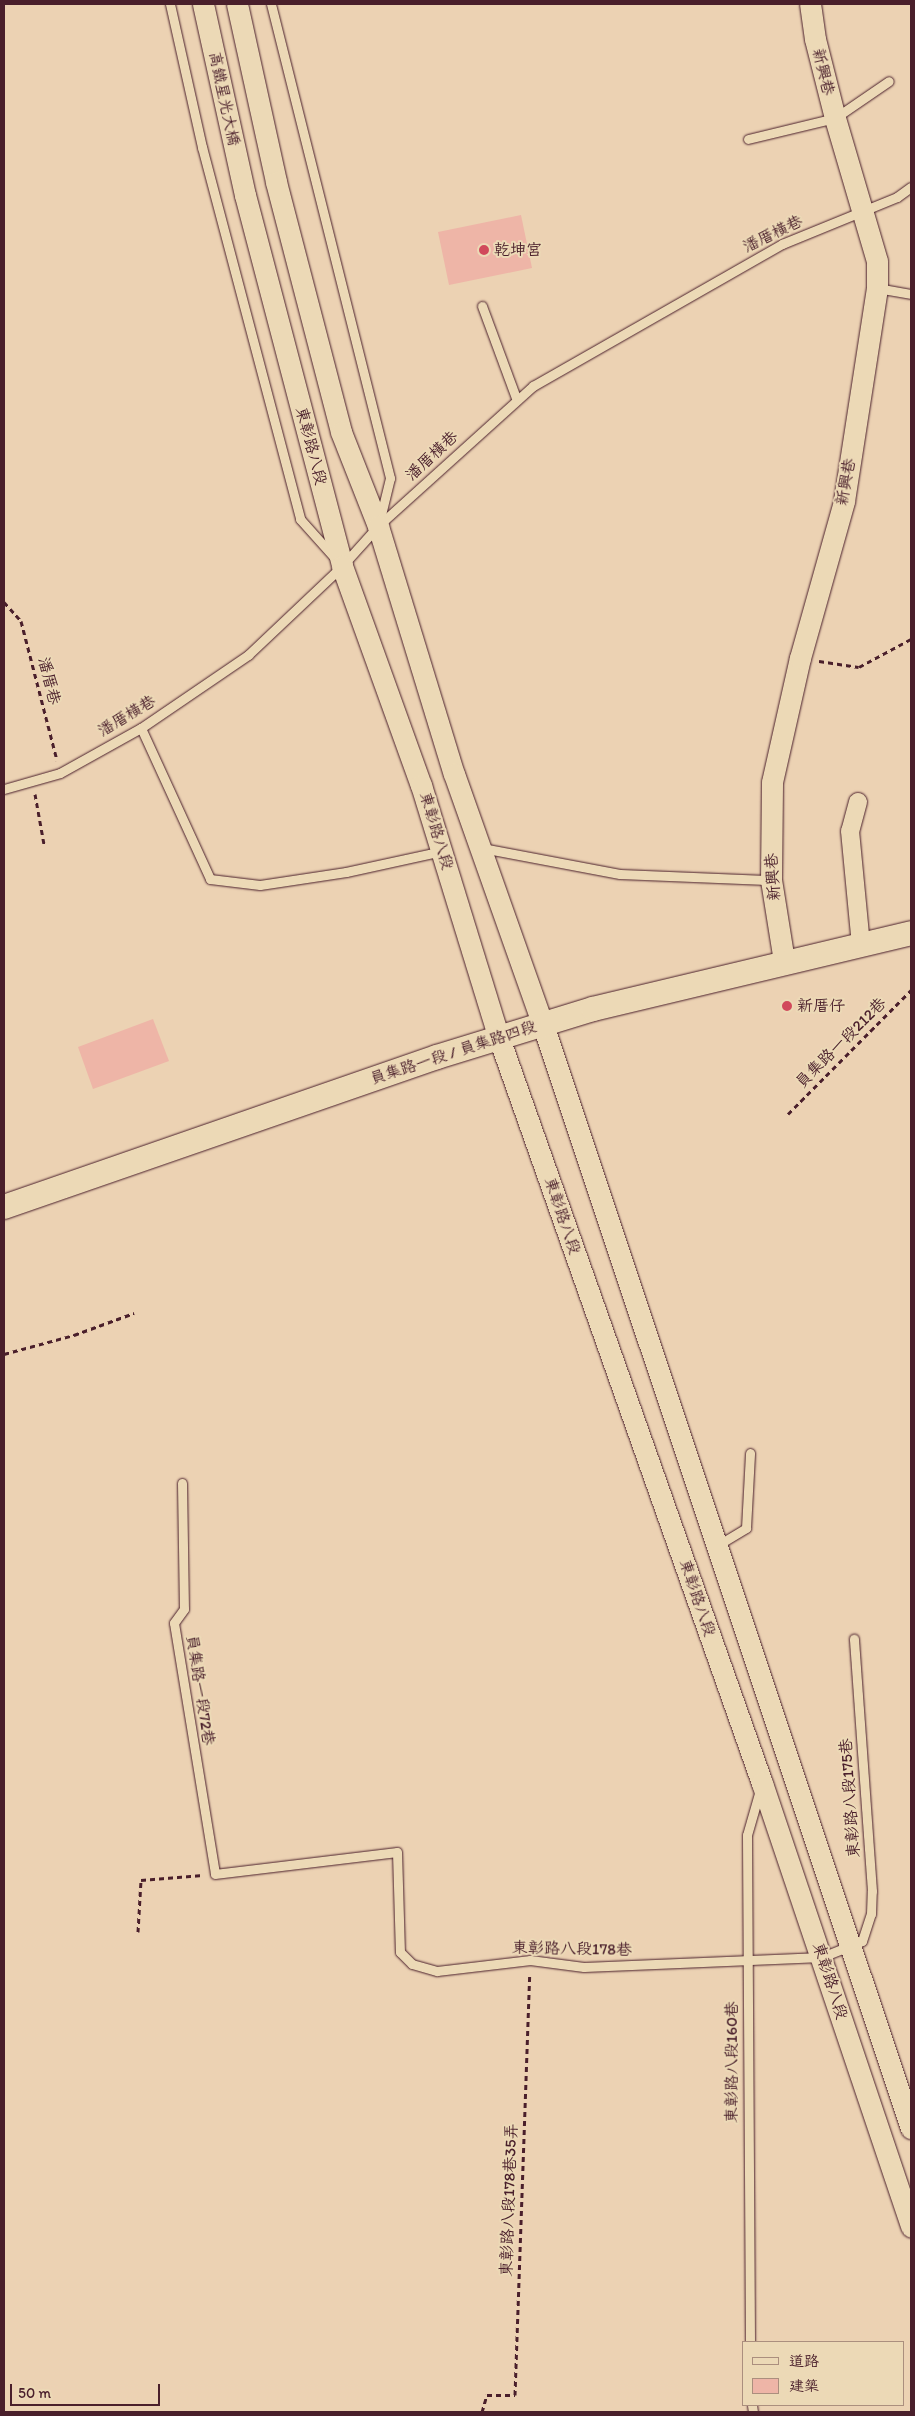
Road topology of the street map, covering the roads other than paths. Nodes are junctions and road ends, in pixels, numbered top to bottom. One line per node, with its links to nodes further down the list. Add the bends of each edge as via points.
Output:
1 (170, 4): 18 (lane, via 202,147 300,519)
2 (203, 4): 11 (street, 高鐵星光大橋)
3 (237, 4): 9 (street, 高鐵星光大橋)
4 (271, 4): 17 (lane, via 390,478)
5 (810, 4): 7 (street, 新興巷, via 815,39)
6 (889, 81): 7 (lane)
7 (835, 118): 8 (lane); 12 (street, 新興巷)
8 (748, 139)
9 (276, 182): 17 (street, 東彰路八段, via 341,432)
10 (911, 187): 12 (lane, 潘厝橫巷, via 897,197)
11 (245, 195): 18 (street, 東彰路八段)
12 (861, 212): 13 (street, 新興巷, via 877,260); 16 (lane, 潘厝橫巷, via 782,244)
13 (877, 288): 14 (lane); 24 (street, 新興巷, via 844,500 800,658 772,782)
14 (911, 294)
15 (482, 306): 16 (lane)
16 (516, 398): 17 (lane, 潘厝橫巷)
17 (378, 526): 18 (lane, 潘厝橫巷); 22 (street, 東彰路八段, via 454,774)
18 (342, 566): 19 (lane, 潘厝橫巷, via 248,655); 23 (street, 東彰路八段)
19 (141, 728): 20 (lane, 潘厝橫巷, via 60,773); 23 (lane, via 210,879 260,885 346,872)
20 (4, 789)
21 (858, 802): 26 (street, via 850,831)
22 (482, 848): 24 (lane, via 620,874); 28 (street, 東彰路八段)
23 (442, 851): 29 (street, 東彰路八段)
24 (771, 880): 27 (street, 新興巷)
25 (911, 933): 26 (main road, 員集路一段 / 員集路四段)
26 (861, 945): 27 (main road, 員集路一段 / 員集路四段)
27 (784, 961): 28 (main road, 員集路一段 / 員集路四段)
28 (543, 1025): 29 (main road, 員集路一段 / 員集路四段); 33 (street, 東彰路八段)
29 (499, 1038): 30 (main road, 員集路一段 / 員集路四段); 35 (street, 東彰路八段)
30 (4, 1207)
31 (750, 1453): 33 (lane, via 746,1528)
32 (182, 1483): 36 (lane, 員集路一段72巷, via 184,1609 174,1623)
33 (718, 1545): 37 (street, 東彰路八段)
34 (854, 1639): 37 (lane, 東彰路八段175巷, via 872,1891 871,1914 862,1941)
35 (762, 1783): 38 (street, 東彰路八段); 39 (lane, 東彰路八段160巷, via 747,1835)
36 (215, 1874): 39 (lane, 東彰路八段178巷, via 397,1852 400,1952 412,1964 437,1971 530,1960 584,1967)
37 (852, 1946): 38 (lane, 東彰路八段178巷); 40 (street, 東彰路八段)
38 (822, 1957): 39 (lane, 東彰路八段178巷); 41 (street, 東彰路八段)
39 (747, 1961): 42 (lane, 東彰路八段160巷)
40 (911, 2128)
41 (911, 2227)
42 (750, 2341)

